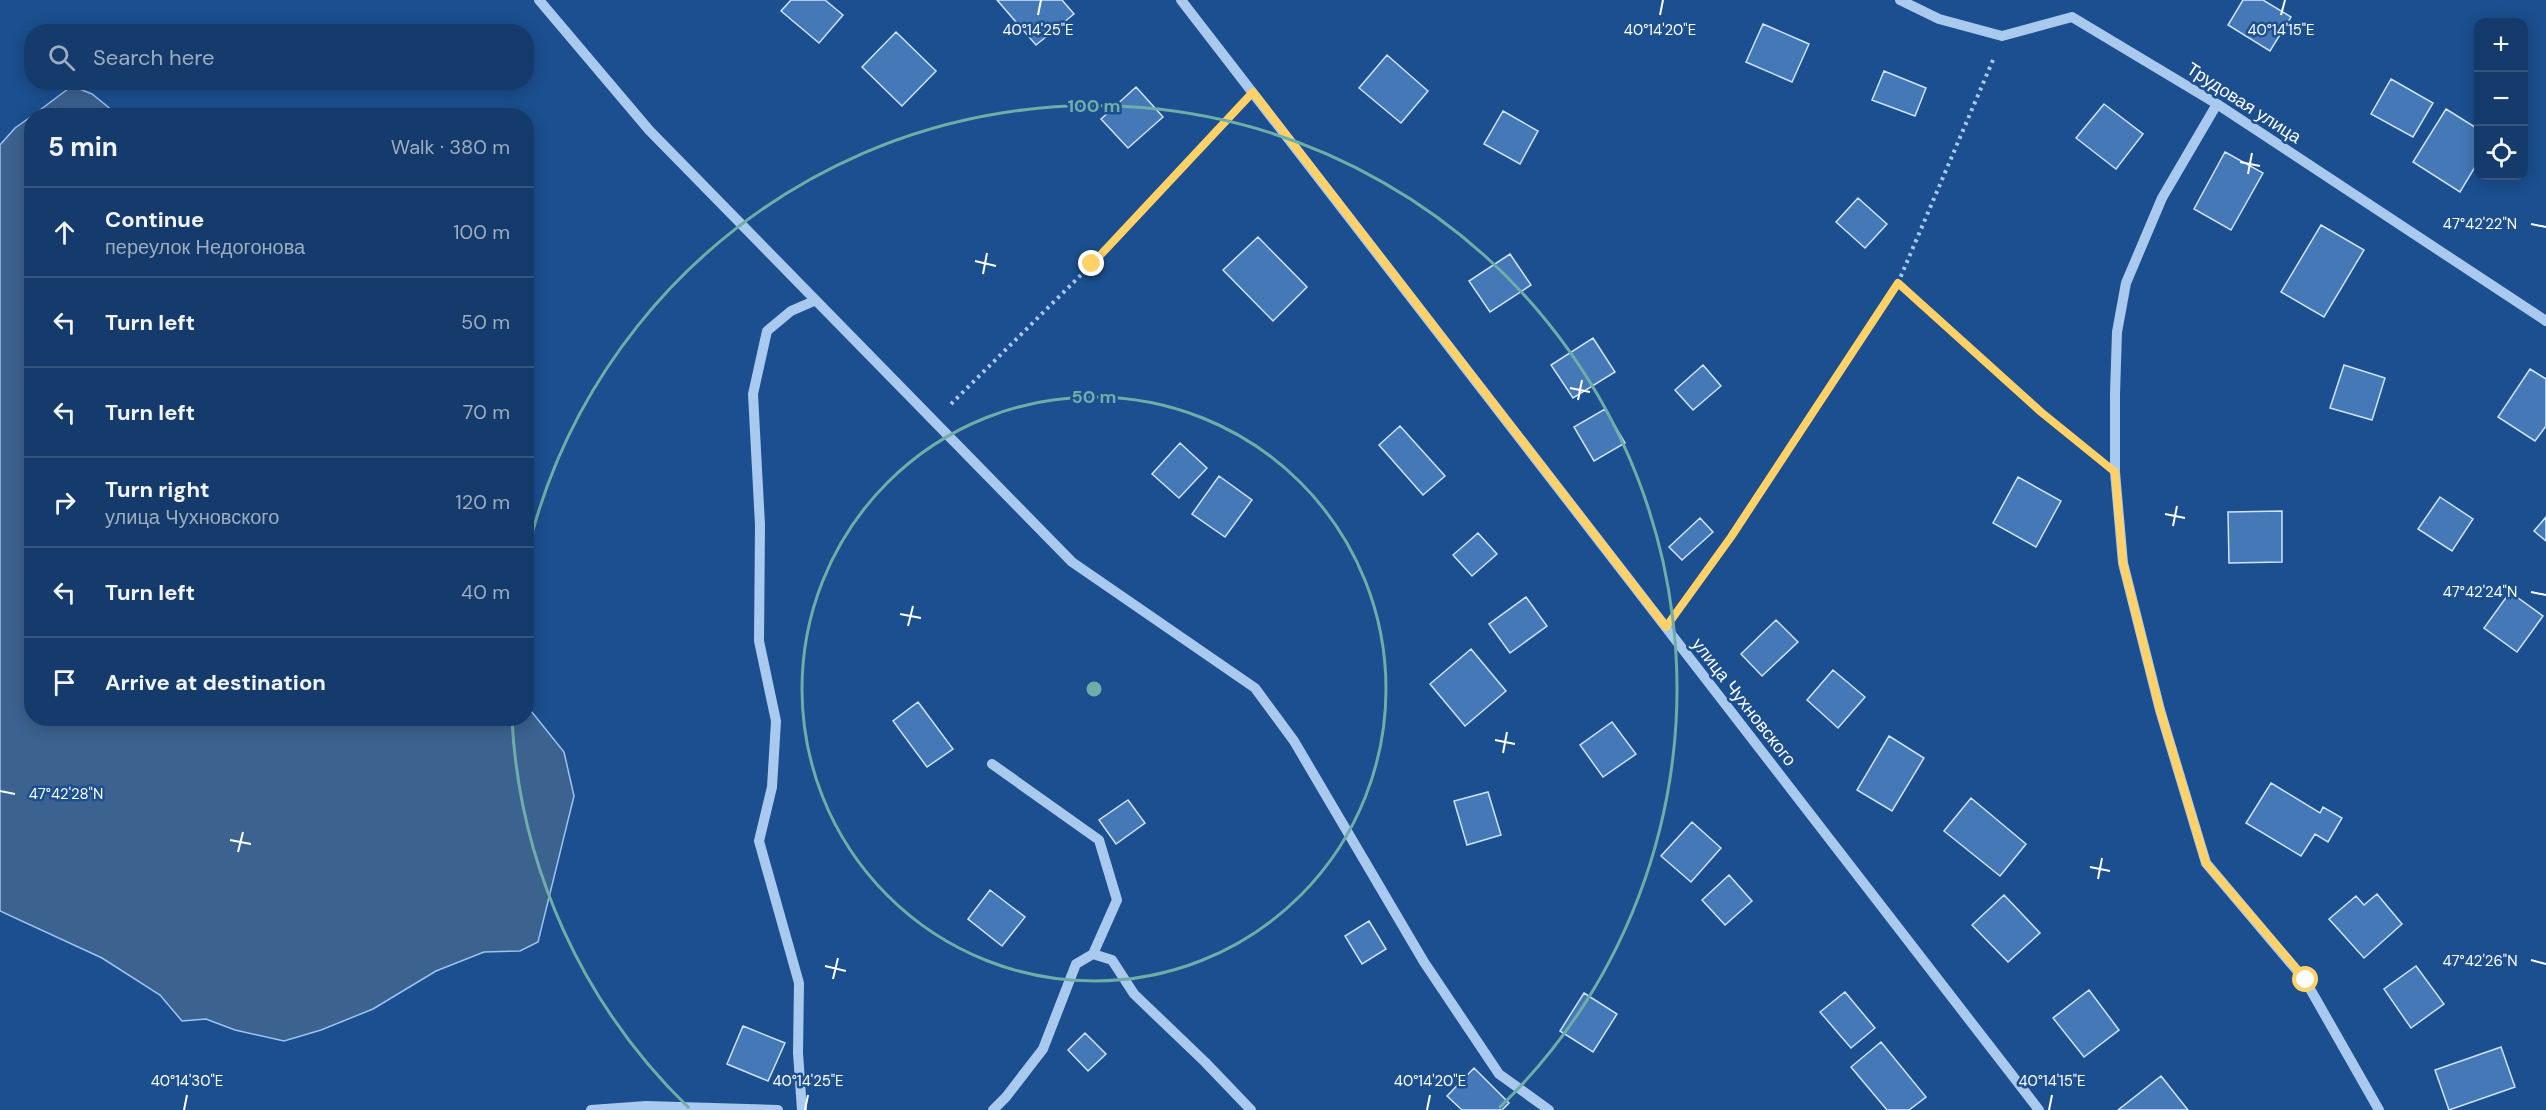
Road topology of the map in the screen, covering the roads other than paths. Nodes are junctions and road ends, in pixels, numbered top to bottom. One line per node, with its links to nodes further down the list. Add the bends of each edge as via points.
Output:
1 (539, 0): 5 (street, via 649,130)
2 (1181, 0): 15 (street, улица Чухновского)
3 (1900, 0): 4 (street, Трудовая улица, via 1939,19 2002,36 2073,16)
4 (2217, 104): 6 (street, Трудовая улица); 16 (street, via 2162,198 2127,283 2117,332 2115,472 2123,563 2160,710 2206,863 2306,980)
5 (814, 301): 11 (street, via 791,311 767,331 753,394 760,525 759,641 776,721 772,787 759,841 799,983); 14 (street, via 1072,562 1255,688 1294,741 1424,962 1498,1074)
6 (2546, 321)
7 (992, 764): 8 (street, via 1100,840 1117,900)
8 (1093, 954): 12 (street, via 1076,964 1043,1049); 13 (street, via 1112,960 1134,994)
9 (591, 1110): 10 (street, via 646,1106)
10 (778, 1110)
11 (802, 1110)
12 (993, 1110)
13 (1251, 1110)
14 (1549, 1110)
15 (2039, 1110)
16 (2379, 1110)

